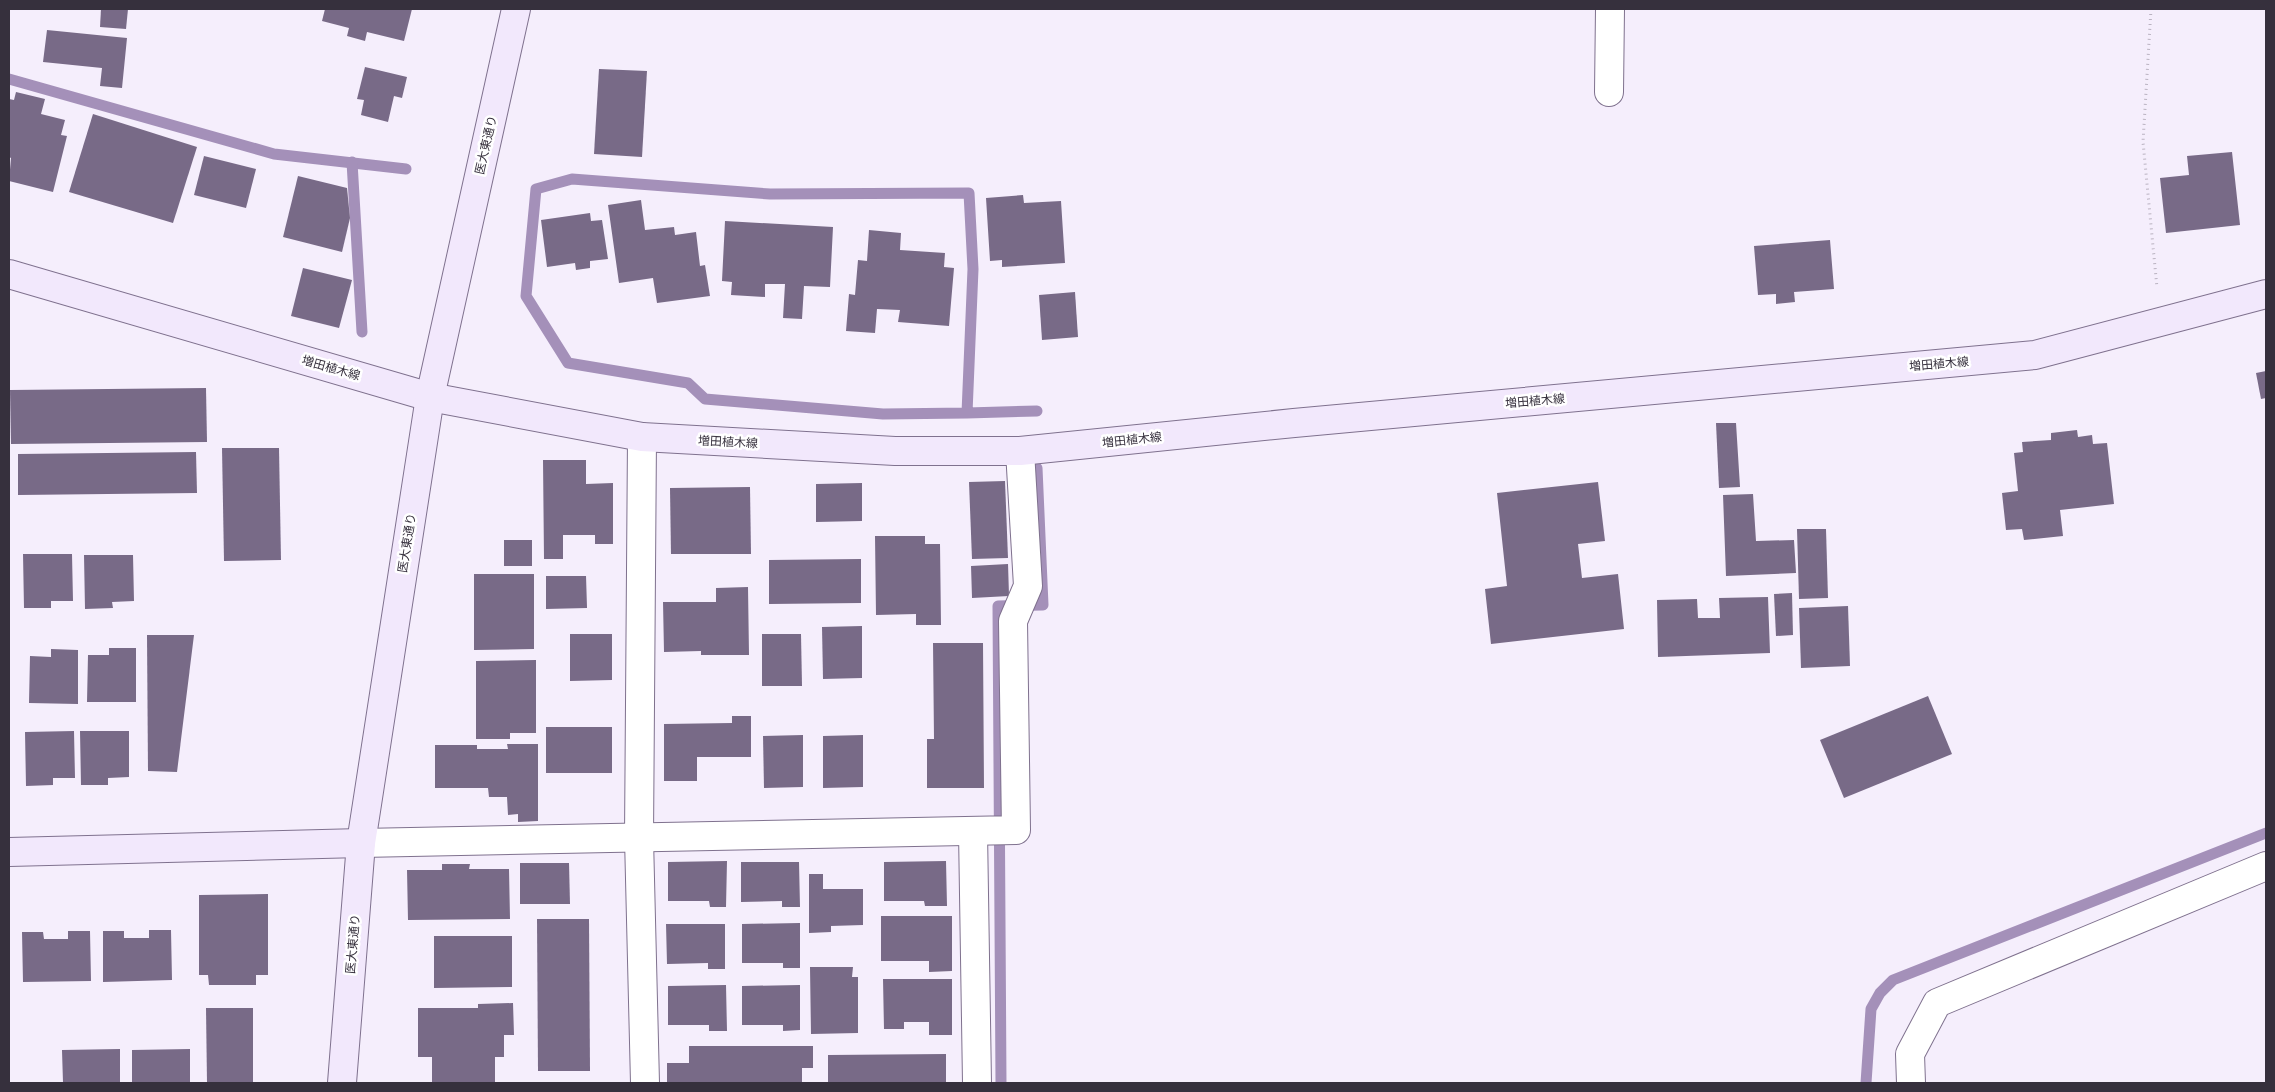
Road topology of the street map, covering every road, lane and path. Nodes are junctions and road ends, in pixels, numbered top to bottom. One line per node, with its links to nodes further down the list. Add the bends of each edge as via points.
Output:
1 (516, 9): 8 (street, 医大東通り)
2 (1610, 9): 4 (street)
3 (2151, 9): 7 (path, via 2143,142)
4 (1609, 92)
5 (9, 274): 8 (street, 増田植木線)
6 (2266, 294): 7 (street, 増田植木線)
7 (2160, 321): 10 (street, 増田植木線, via 2035,355)
8 (430, 397): 9 (street, 増田植木線); 13 (street, 医大東通り)
9 (642, 437): 10 (street, 増田植木線, via 895,451); 12 (street)
10 (1020, 451): 11 (street, via 1028,586 1013,620 1016,830)
11 (978, 831): 12 (street); 18 (street)
12 (639, 838): 13 (street); 17 (street)
13 (362, 843): 14 (street); 16 (street, 医大東通り)
14 (9, 852)
15 (2266, 866): 19 (street, via 1938,1003 1910,1054)
16 (342, 1083)
17 (645, 1083)
18 (977, 1083)
19 (1911, 1083)

